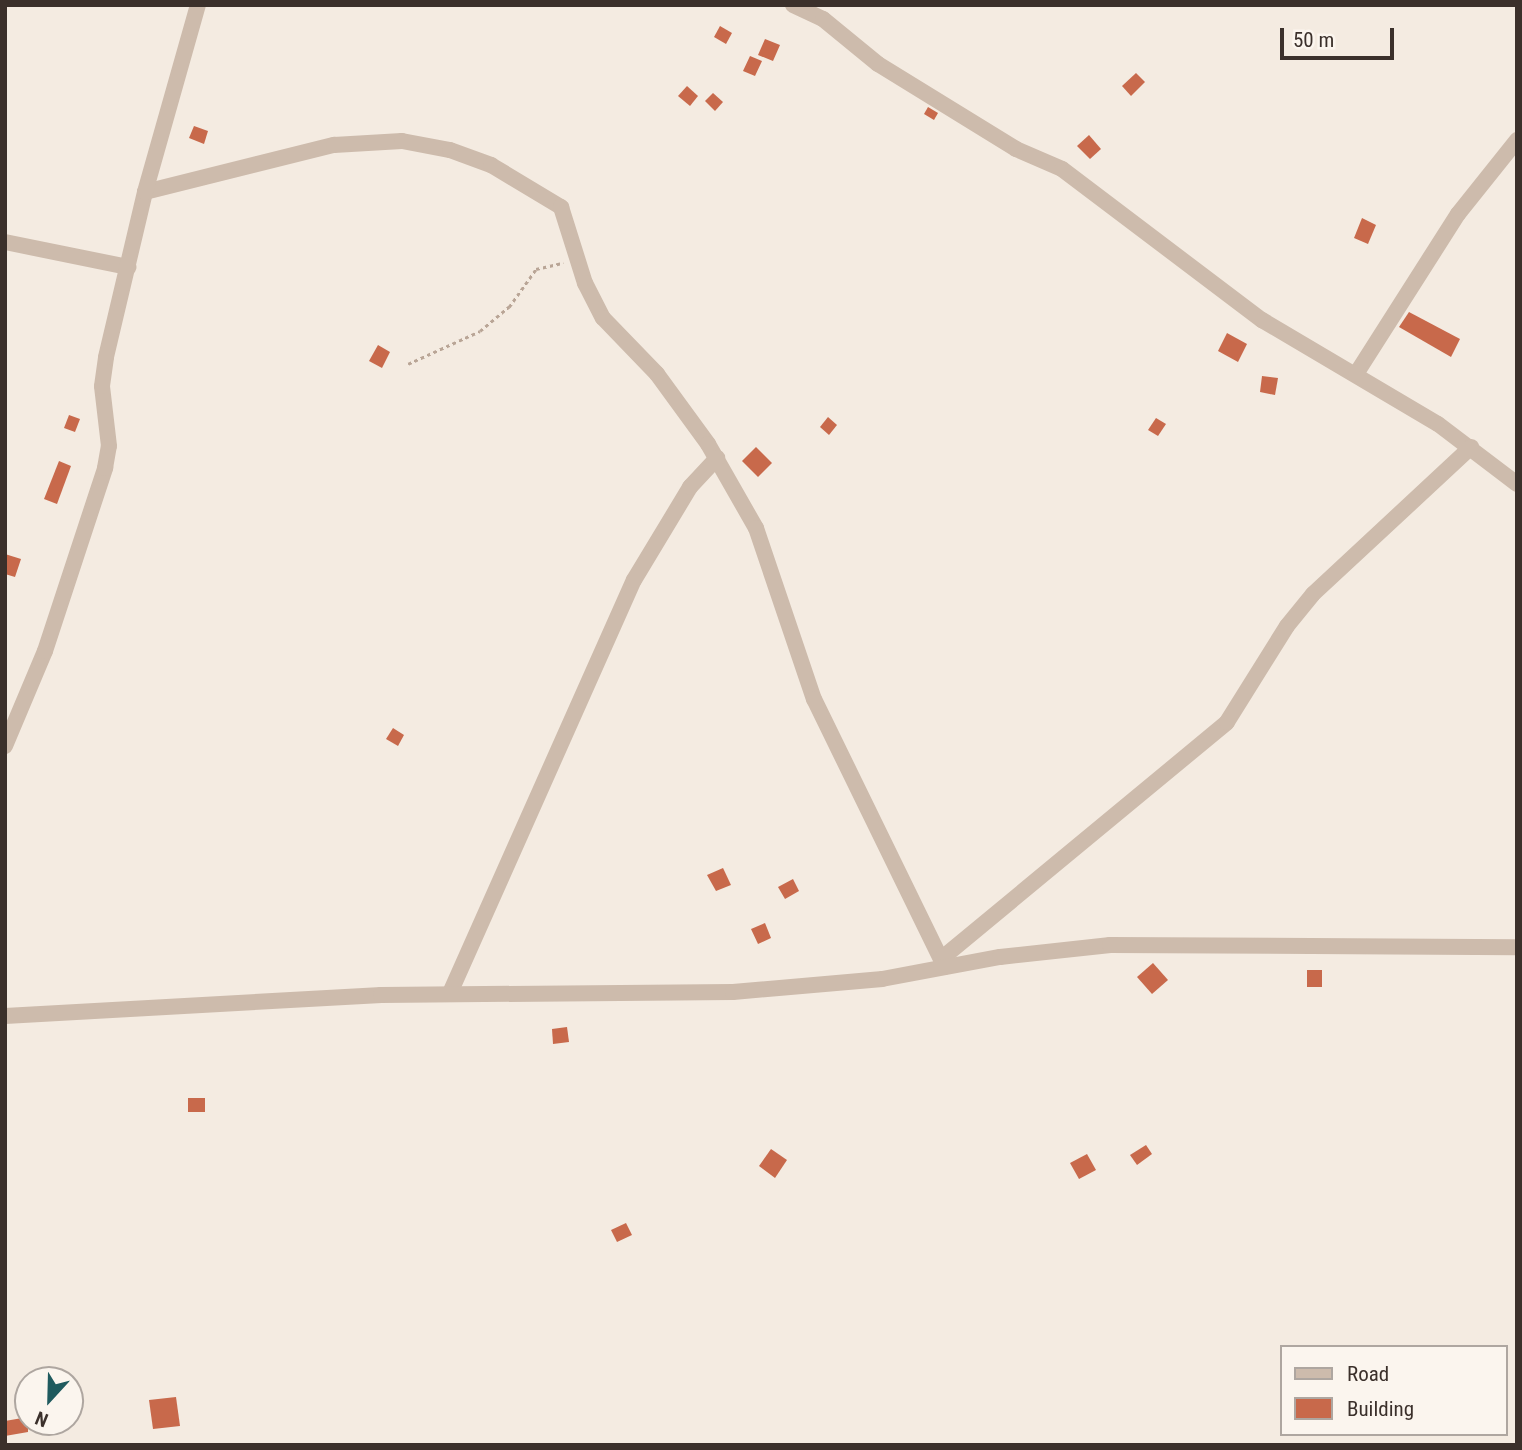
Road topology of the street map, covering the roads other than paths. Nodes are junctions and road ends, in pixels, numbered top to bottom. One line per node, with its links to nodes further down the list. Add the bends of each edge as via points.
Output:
1 (198, 5): 4 (street)
2 (793, 5): 7 (street, via 823,19 878,64 1016,149 1062,169 1262,320)
3 (1517, 140): 7 (street, via 1458,214)
4 (145, 192): 6 (street); 9 (street, via 363,140 424,144 491,165 548,195 569,222 603,318 657,374)
5 (5, 242): 6 (street)
6 (128, 267): 11 (street, via 103,373 109,446 102,480 45,651)
7 (1356, 374): 8 (street)
8 (1471, 447): 10 (street); 13 (street, via 1306,602 1227,722)
9 (716, 458): 13 (street, via 756,528 827,729); 14 (street, via 690,487 629,591)
10 (1517, 484)
11 (5, 746)
12 (1517, 947): 13 (street, via 1110,945)
13 (943, 963): 14 (street, via 843,983 733,992)
14 (450, 993): 15 (street)
15 (5, 1016)

